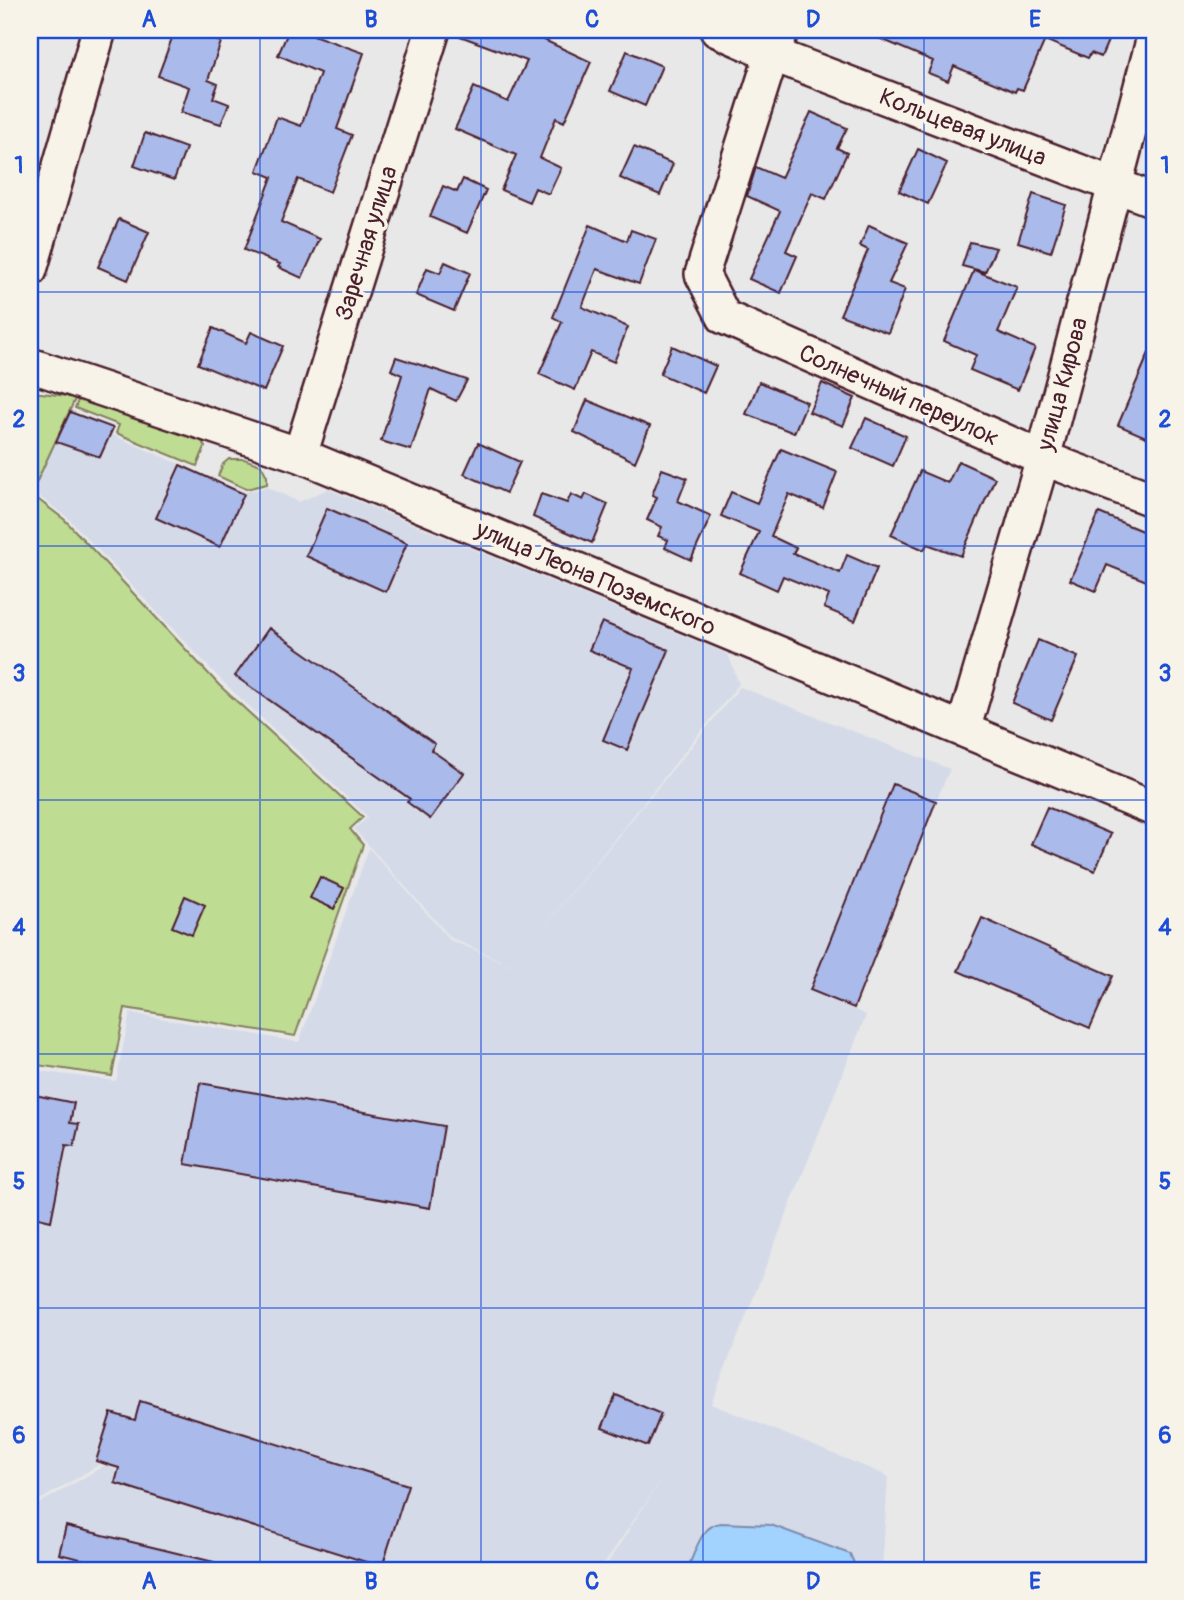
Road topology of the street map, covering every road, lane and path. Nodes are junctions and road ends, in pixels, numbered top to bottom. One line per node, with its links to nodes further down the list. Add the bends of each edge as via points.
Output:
1 (99, 30): 8 (street)
2 (433, 30): 10 (street, Заречная улица)
3 (717, 30): 5 (street, Кольцевая улица)
4 (1154, 37): 6 (street, улица Кирова)
5 (777, 42): 6 (street, Кольцевая улица); 11 (street, Солнечный переулок, via 702,274 724,317)
6 (1115, 185): 7 (street, Кольцевая улица); 11 (street, улица Кирова)
7 (1154, 200)
8 (30, 270)
9 (30, 365): 10 (street, улица Леона Поземского)
10 (300, 455): 13 (street, улица Леона Поземского)
11 (1043, 458): 12 (street, Солнечный переулок); 13 (street, улица Кирова)
12 (1154, 500)
13 (963, 730): 14 (street, улица Леона Поземского)
14 (1154, 810)

